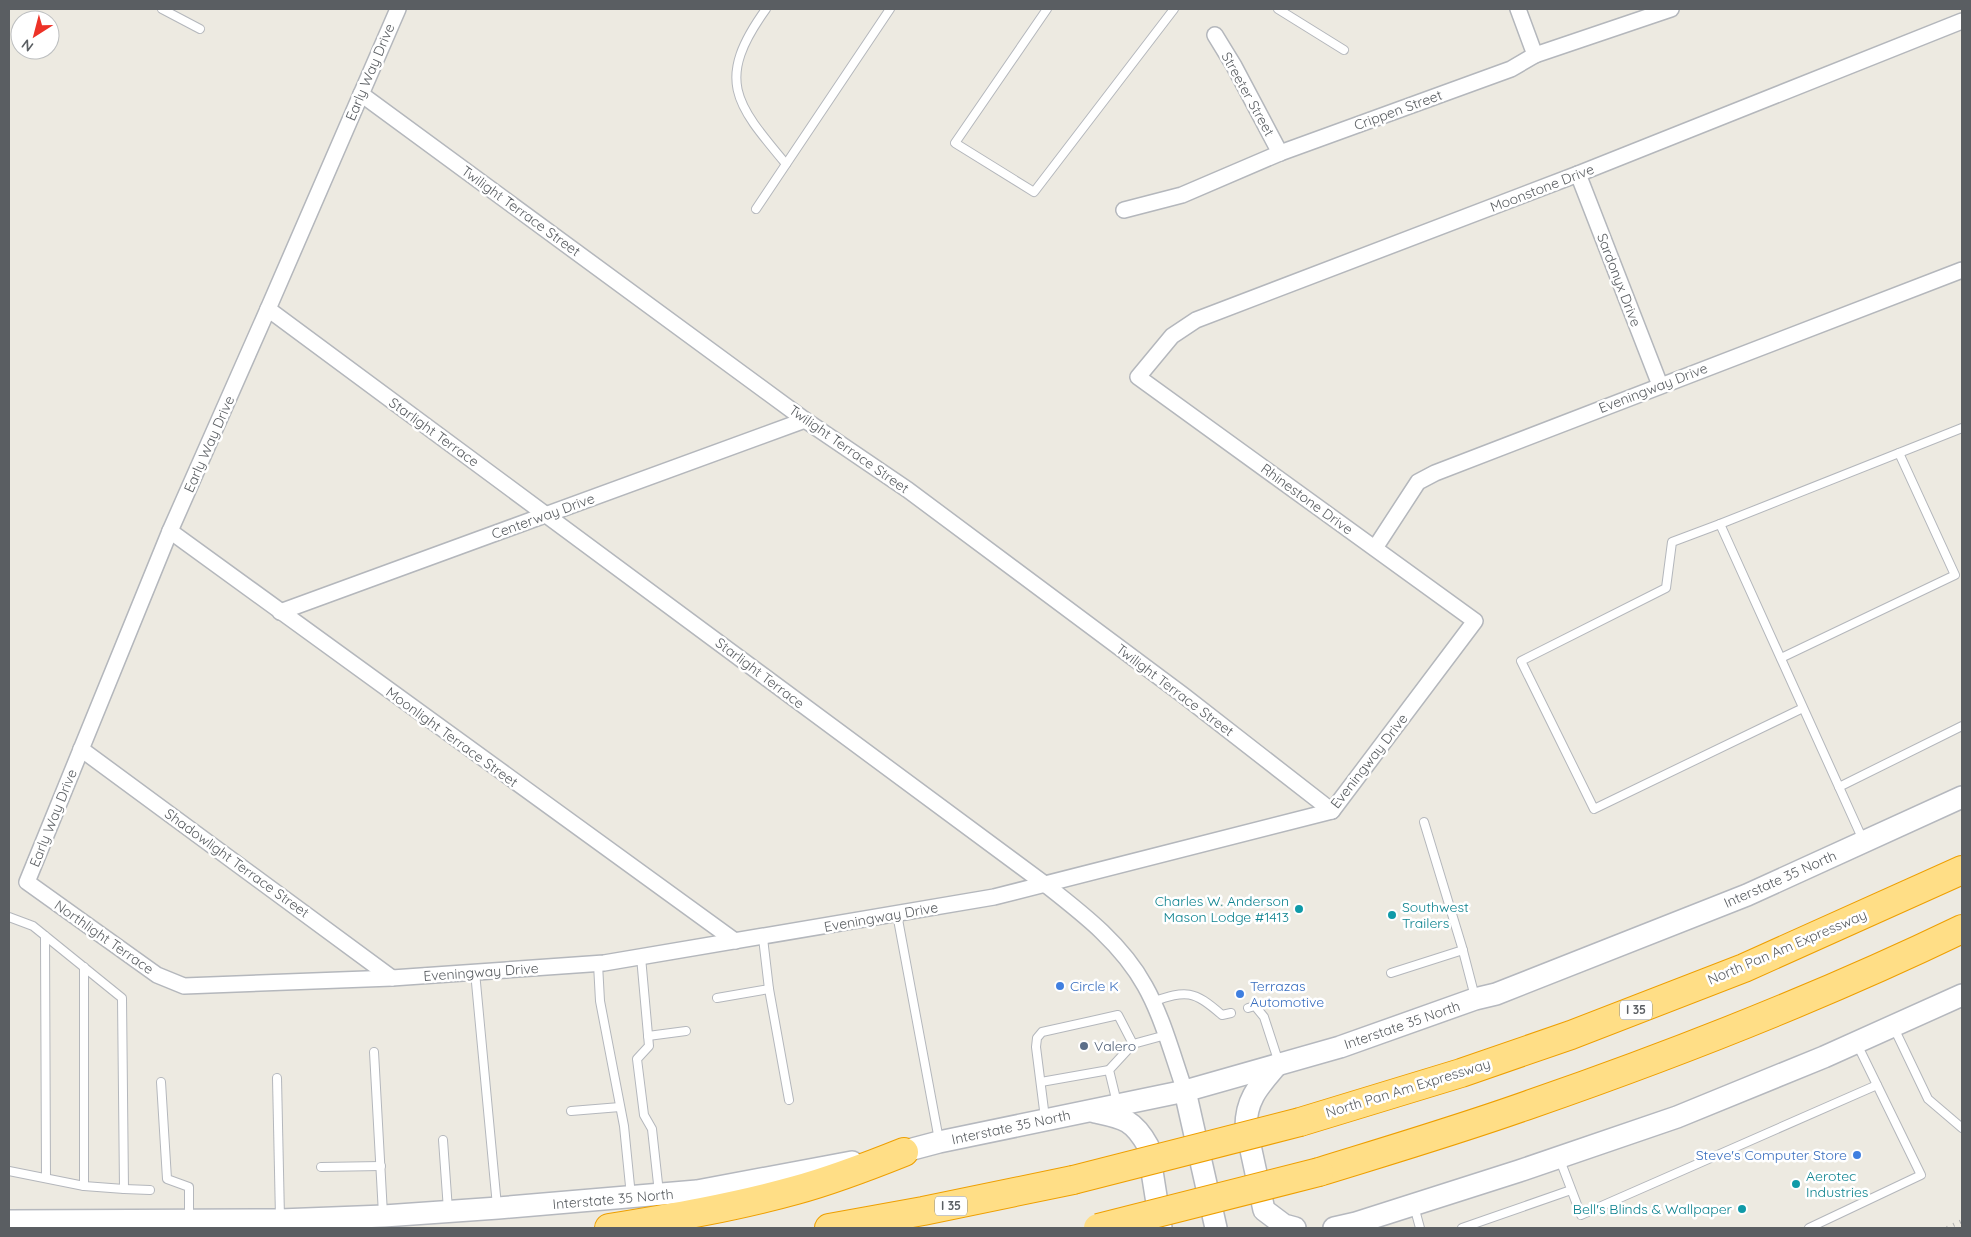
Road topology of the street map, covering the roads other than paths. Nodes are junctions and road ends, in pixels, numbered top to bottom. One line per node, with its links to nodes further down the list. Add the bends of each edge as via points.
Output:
1 (162, 9): 11 (lane)
2 (398, 9): 15 (street, Early Way Drive)
3 (766, 9): 17 (lane, via 749,33 739,57 735,79 741,103)
4 (890, 9): 17 (lane)
5 (1047, 9): 6 (lane, via 954,143 1034,192)
6 (1174, 9)
7 (1278, 9): 13 (lane)
8 (1518, 9): 14 (street)
9 (1671, 9): 14 (street, Crippen Street)
10 (1962, 22): 18 (street, Moonstone Drive)
11 (200, 29)
12 (1214, 36): 16 (street, Streeter Street, via 1234,66)
13 (1344, 50)
14 (1535, 55): 16 (street, Crippen Street, via 1511,69)
15 (361, 94): 22 (street, Early Way Drive); 25 (street, Twilight Terrace Street)
16 (1280, 153): 20 (street, Crippen Street, via 1182,195)
17 (786, 164): 19 (lane)
18 (1578, 174): 23 (street, Moonstone Drive, via 1196,320 1172,336); 24 (street, Sardonyx Drive)
19 (756, 209)
20 (1124, 210)
21 (1962, 270): 24 (street, Eveningway Drive)
22 (268, 309): 28 (street, Starlight Terrace); 30 (street, Early Way Drive)
23 (1138, 378): 31 (street, Rhinestone Drive)
24 (1660, 385): 31 (street, Eveningway Drive, via 1418,482)
25 (806, 420): 28 (street, Centerway Drive); 41 (street, Twilight Terrace Street, via 932,508 1184,695)
26 (1962, 428): 27 (lane)
27 (1899, 453): 29 (lane); 32 (lane)
28 (546, 515): 33 (street, Centerway Drive); 46 (street, Starlight Terrace)
29 (1720, 524): 35 (lane); 36 (lane, via 1672,542 1666,588 1521,661 1594,809)
30 (170, 531): 33 (street, Moonlight Terrace Street); 38 (street, Early Way Drive)
31 (1375, 548): 34 (street, Rhinestone Drive)
32 (1958, 573): 35 (lane)
33 (280, 612): 52 (street, Moonlight Terrace Street)
34 (1475, 620): 41 (street, Eveningway Drive)
35 (1781, 658): 36 (lane)
36 (1803, 708): 39 (lane)
37 (1962, 726): 39 (lane)
38 (81, 749): 45 (street, Early Way Drive); 59 (street, Shadowlight Terrace Street)
39 (1839, 787): 43 (lane)
40 (1962, 797): 43 (main road, Interstate 35 North)
41 (1332, 811): 46 (street, Eveningway Drive)
42 (1424, 822): 53 (lane)
43 (1864, 842): 64 (main road, Interstate 35 North, via 1746,895 1496,994)
44 (1962, 870): 112 (highway, North Pan Am Expressway / I 35, bridge, via 1744,968 1461,1073 1300,1122 1073,1180)
45 (27, 882): 60 (street, Northlight Terrace, via 157,975)
46 (1046, 885): 47 (street, Eveningway Drive); 65 (street, Starlight Terrace, via 1092,921 1126,958)
47 (898, 914): 51 (street, Eveningway Drive); 90 (lane)
48 (9, 917): 50 (lane, via 33,926)
49 (1962, 928): 113 (highway, bridge, via 1819,994 1531,1105 1319,1172)
50 (46, 936): 56 (lane); 96 (lane)
51 (763, 938): 52 (street, Eveningway Drive); 61 (lane)
52 (734, 941): 54 (street, Eveningway Drive)
53 (1463, 950): 58 (lane); 64 (lane)
54 (641, 957): 55 (street, Eveningway Drive); 71 (lane)
55 (598, 964): 57 (street, Eveningway Drive); 84 (lane, via 600,1001)
56 (84, 967): 97 (lane); 98 (lane, via 122,998)
57 (475, 972): 59 (street, Eveningway Drive); 104 (lane)
58 (1391, 973)
59 (392, 978): 60 (street, Eveningway Drive)
60 (184, 986)
61 (769, 989): 63 (lane); 82 (lane)
62 (1962, 995): 68 (main road)
63 (717, 998)
64 (1475, 999): 75 (main road, Interstate 35 North)
65 (1152, 1002): 67 (lane, via 1178,993 1192,995 1222,1015); 70 (street, Starlight Terrace)
66 (1248, 1008): 75 (lane, via 1256,1006 1264,1017)
67 (1231, 1012)
68 (1893, 1026): 72 (main road); 88 (lane, via 1928,1099)
69 (686, 1031): 71 (lane)
70 (1166, 1035): 73 (lane); 81 (street, Starlight Terrace)
71 (648, 1036): 101 (lane, via 649,1046 638,1059 644,1115 652,1129)
72 (1856, 1042): 80 (lane); 92 (main road, via 1677,1117)
73 (1133, 1044): 76 (lane); 79 (lane, via 1118,1015 1042,1032 1037,1038)
74 (374, 1052): 93 (lane)
75 (1278, 1066): 81 (main road, Interstate 35 North); 116 (main road, via 1249,1102 1246,1127 1264,1210 1284,1225)
76 (1109, 1070): 79 (lane); 83 (lane)
77 (277, 1078): 107 (lane)
78 (161, 1082): 109 (lane, via 167,1179 190,1187)
79 (1041, 1082): 87 (lane)
80 (1877, 1085): 100 (lane, via 1581,1215); 119 (lane, via 1921,1175)
81 (1185, 1091): 83 (main road, Interstate 35 North); 115 (main road)
82 (789, 1100)
83 (1117, 1105): 86 (main road, Interstate 35 North)
84 (620, 1107): 85 (lane); 102 (lane)
85 (571, 1111)
86 (1089, 1111): 87 (main road, Interstate 35 North); 114 (main road, via 1131,1123 1141,1134 1148,1146)
87 (1045, 1120): 90 (main road, Interstate 35 North)
88 (1962, 1128)
89 (443, 1140): 105 (lane)
90 (939, 1142): 91 (main road, Interstate 35 North)
91 (904, 1152): 101 (main road, Interstate 35 North); 111 (highway, via 797,1190 742,1204)
92 (1560, 1158): 100 (lane); 103 (main road)
93 (381, 1166): 94 (lane); 106 (lane)
94 (321, 1167)
95 (9, 1171): 96 (lane)
96 (46, 1178): 97 (lane)
97 (84, 1186): 98 (lane)
98 (124, 1189): 99 (lane)
99 (150, 1190)
100 (1571, 1190): 118 (lane)
101 (660, 1195): 102 (main road, Interstate 35 North)
102 (631, 1198): 104 (main road, Interstate 35 North)
103 (1413, 1205): 110 (main road); 117 (lane)
104 (498, 1208): 105 (main road, Interstate 35 North)
105 (448, 1212): 106 (main road, Interstate 35 North)
106 (384, 1216): 107 (main road, Interstate 35 North)
107 (280, 1220): 109 (main road, Interstate 35 North)
108 (9, 1221): 109 (main road, Interstate 35 North)
109 (189, 1221)
110 (1346, 1227)
111 (609, 1228)
112 (829, 1228)
113 (1098, 1228)
114 (1161, 1228)
115 (1216, 1228)
116 (1295, 1228)
117 (1420, 1228)
118 (1462, 1228)
119 (1809, 1228)

